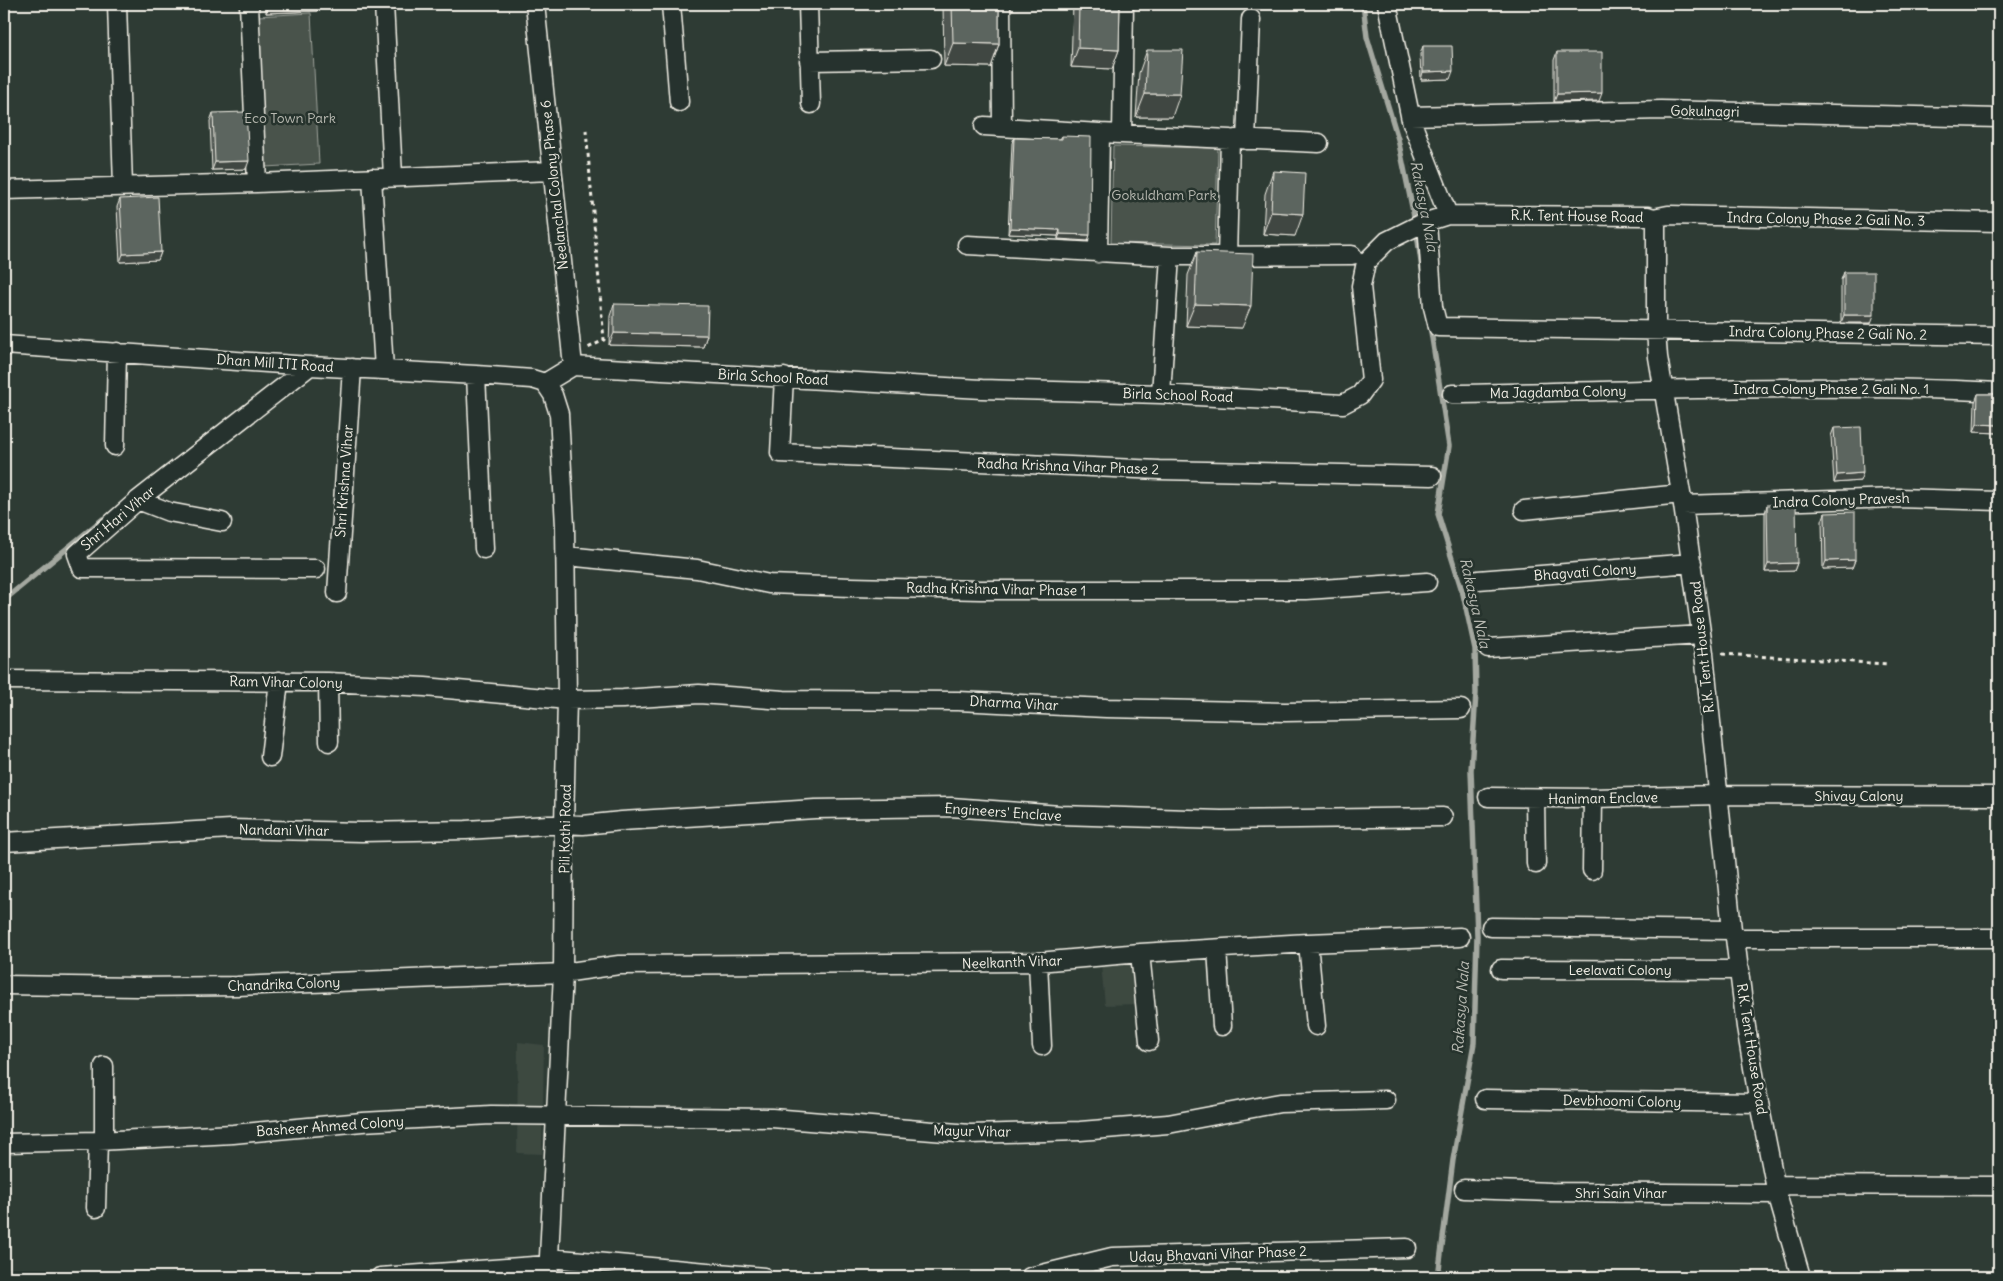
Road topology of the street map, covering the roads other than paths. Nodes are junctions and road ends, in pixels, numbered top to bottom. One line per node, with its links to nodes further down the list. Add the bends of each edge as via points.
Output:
1 (117, 4): 27 (street)
2 (249, 4): 26 (street)
3 (384, 4): 24 (street)
4 (535, 4): 23 (street, Neelanchal Colony Phase 6)
5 (671, 4): 13 (street)
6 (808, 4): 12 (street)
7 (1001, 4): 18 (street)
8 (1124, 4): 20 (street)
9 (1387, 4): 15 (street)
10 (1251, 19): 21 (street)
11 (931, 59): 12 (street)
12 (808, 62): 14 (street)
13 (679, 102)
14 (811, 104)
15 (1410, 116): 16 (street, Gokulnagri, via 1661,110); 29 (street)
16 (1999, 118)
17 (984, 126): 18 (street)
18 (1002, 127): 19 (street)
19 (1100, 133): 20 (street); 34 (street)
20 (1122, 134): 21 (street)
21 (1238, 139): 22 (street); 37 (street)
22 (1319, 142)
23 (552, 171): 24 (street); 42 (street, Neelanchal Colony Phase 6)
24 (393, 176): 25 (street)
25 (372, 178): 26 (street); 45 (street)
26 (257, 183): 27 (street)
27 (123, 186): 28 (street)
28 (4, 190)
29 (1448, 215): 30 (street, R.K. Tent House Road); 31 (street, Birla School Road)
30 (1653, 218): 32 (street, Indra Colony Phase 2 Gali No. 3, via 1668,215); 38 (street, R.K. Tent House Road, via 1656,223)
31 (1425, 222): 38 (street, Indra Colony Phase 2 Gali No. 2, via 1433,307 1438,327); 51 (street, Birla School Road, via 1387,241 1366,262 1361,286 1371,380 1360,395 1343,404)
32 (1999, 222)
33 (967, 245): 34 (street)
34 (1098, 253): 36 (street)
35 (1352, 255): 37 (street)
36 (1170, 256): 37 (street); 51 (street)
37 (1227, 257)
38 (1656, 330): 39 (street, Indra Colony Phase 2 Gali No. 2); 49 (street, R.K. Tent House Road)
39 (1999, 336)
40 (4, 345): 41 (street, Dhan Mill ITI Road)
41 (118, 352): 43 (street, Dhan Mill ITI Road); 53 (street)
42 (572, 361): 47 (street, Birla School Road); 48 (street)
43 (310, 366): 44 (street, Dhan Mill ITI Road); 55 (street, Shri Hari Vihar)
44 (352, 368): 45 (street, Dhan Mill ITI Road); 66 (street, Shri Krishna Vihar)
45 (384, 369): 46 (street, Dhan Mill ITI Road)
46 (476, 375): 48 (street, Dhan Mill ITI Road); 60 (street)
47 (784, 377): 51 (street, Birla School Road, via 982,389); 54 (street, Radha Krishna Vihar Phase 2, via 780,453 1159,470)
48 (545, 383): 61 (street, Pili Kothi Road, via 559,414)
49 (1663, 390): 50 (street, Indra Colony Phase 2 Gali No. 1, via 1898,388); 52 (street, Ma Jagdamba Colony); 56 (street, R.K. Tent House Road)
50 (1999, 392)
51 (1161, 394)
52 (1452, 394)
53 (115, 446)
54 (1432, 476)
55 (138, 500): 59 (street, via 169,512); 63 (street, Shri Hari Vihar, via 77,554 82,568)
56 (1682, 500): 57 (street, Indra Colony Pravesh, via 1897,498); 58 (street, Indra Colony Pravesh); 62 (street, R.K. Tent House Road)
57 (1999, 501)
58 (1524, 510)
59 (222, 522)
60 (484, 549)
61 (566, 556): 65 (street, Radha Krishna Vihar Phase 1, via 697,569 769,584 851,587 1306,590); 72 (street, Pili Kothi Road)
62 (1692, 563): 64 (street, Bhagvati Colony); 67 (street, R.K. Tent House Road)
63 (316, 569)
64 (1478, 580)
65 (1427, 582)
66 (337, 594)
67 (1701, 635): 68 (street); 76 (street, R.K. Tent House Road)
68 (1488, 648)
69 (4, 680): 70 (street, Ram Vihar Colony)
70 (279, 681): 71 (street, Ram Vihar Colony); 75 (street)
71 (328, 682): 72 (street, Ram Vihar Colony); 74 (street)
72 (568, 700): 73 (street, Dharma Vihar, via 699,694 784,700 958,701 1285,712); 82 (street, Pili Kothi Road)
73 (1460, 709)
74 (329, 742)
75 (270, 757)
76 (1718, 795): 77 (street, Shivay Calony); 79 (street, Haniman Enclave); 87 (street, R.K. Tent House Road)
77 (1999, 796)
78 (1488, 797): 80 (street, Haniman Enclave)
79 (1593, 798): 80 (street, Haniman Enclave); 85 (street)
80 (1535, 799): 84 (street)
81 (1443, 817): 82 (street, Engineers' Enclave, via 1221,820 1060,816 952,807 815,810)
82 (564, 824): 83 (street, Nandani Vihar, via 362,832 231,829); 96 (street, Pili Kothi Road)
83 (4, 842)
84 (1536, 864)
85 (1592, 870)
86 (1491, 928): 87 (street)
87 (1734, 934): 89 (street); 95 (street, R.K. Tent House Road)
88 (1460, 937): 90 (street, Neelkanth Vihar)
89 (1999, 938)
90 (1308, 943): 91 (street, Neelkanth Vihar); 99 (street)
91 (1217, 949): 92 (street, Neelkanth Vihar); 98 (street)
92 (1140, 953): 93 (street, Neelkanth Vihar); 100 (street)
93 (1038, 962): 96 (street, Neelkanth Vihar, via 619,965); 101 (street)
94 (1501, 969): 95 (street, Leelavati Colony)
95 (1740, 970): 105 (street, R.K. Tent House Road)
96 (563, 973): 97 (street, Chandrika Colony, via 237,986); 106 (street, Pili Kothi Road)
97 (4, 985)
98 (1222, 1026)
99 (1316, 1026)
100 (1149, 1041)
101 (1042, 1046)
102 (104, 1066): 107 (street)
103 (1485, 1099): 105 (street, Devbhoomi Colony)
104 (1386, 1100): 106 (street, Mayur Vihar, via 1280,1103 1168,1124 979,1134 772,1118)
105 (1759, 1103): 111 (street, R.K. Tent House Road)
106 (556, 1117): 107 (street, Basheer Ahmed Colony, via 491,1115); 114 (street, Pili Kothi Road)
107 (101, 1141): 108 (street, Basheer Ahmed Colony); 112 (street)
108 (4, 1143)
109 (1999, 1186): 111 (street, Shri Sain Vihar)
110 (1464, 1189): 111 (street, Shri Sain Vihar, via 1552,1192)
111 (1776, 1190): 118 (street, R.K. Tent House Road)
112 (96, 1208)
113 (1408, 1248): 117 (street, Uday Bhavani Vihar Phase 2, via 1112,1257)
114 (548, 1267): 115 (street); 116 (street)
115 (380, 1277)
116 (764, 1277)
117 (1030, 1277)
118 (1801, 1277)

